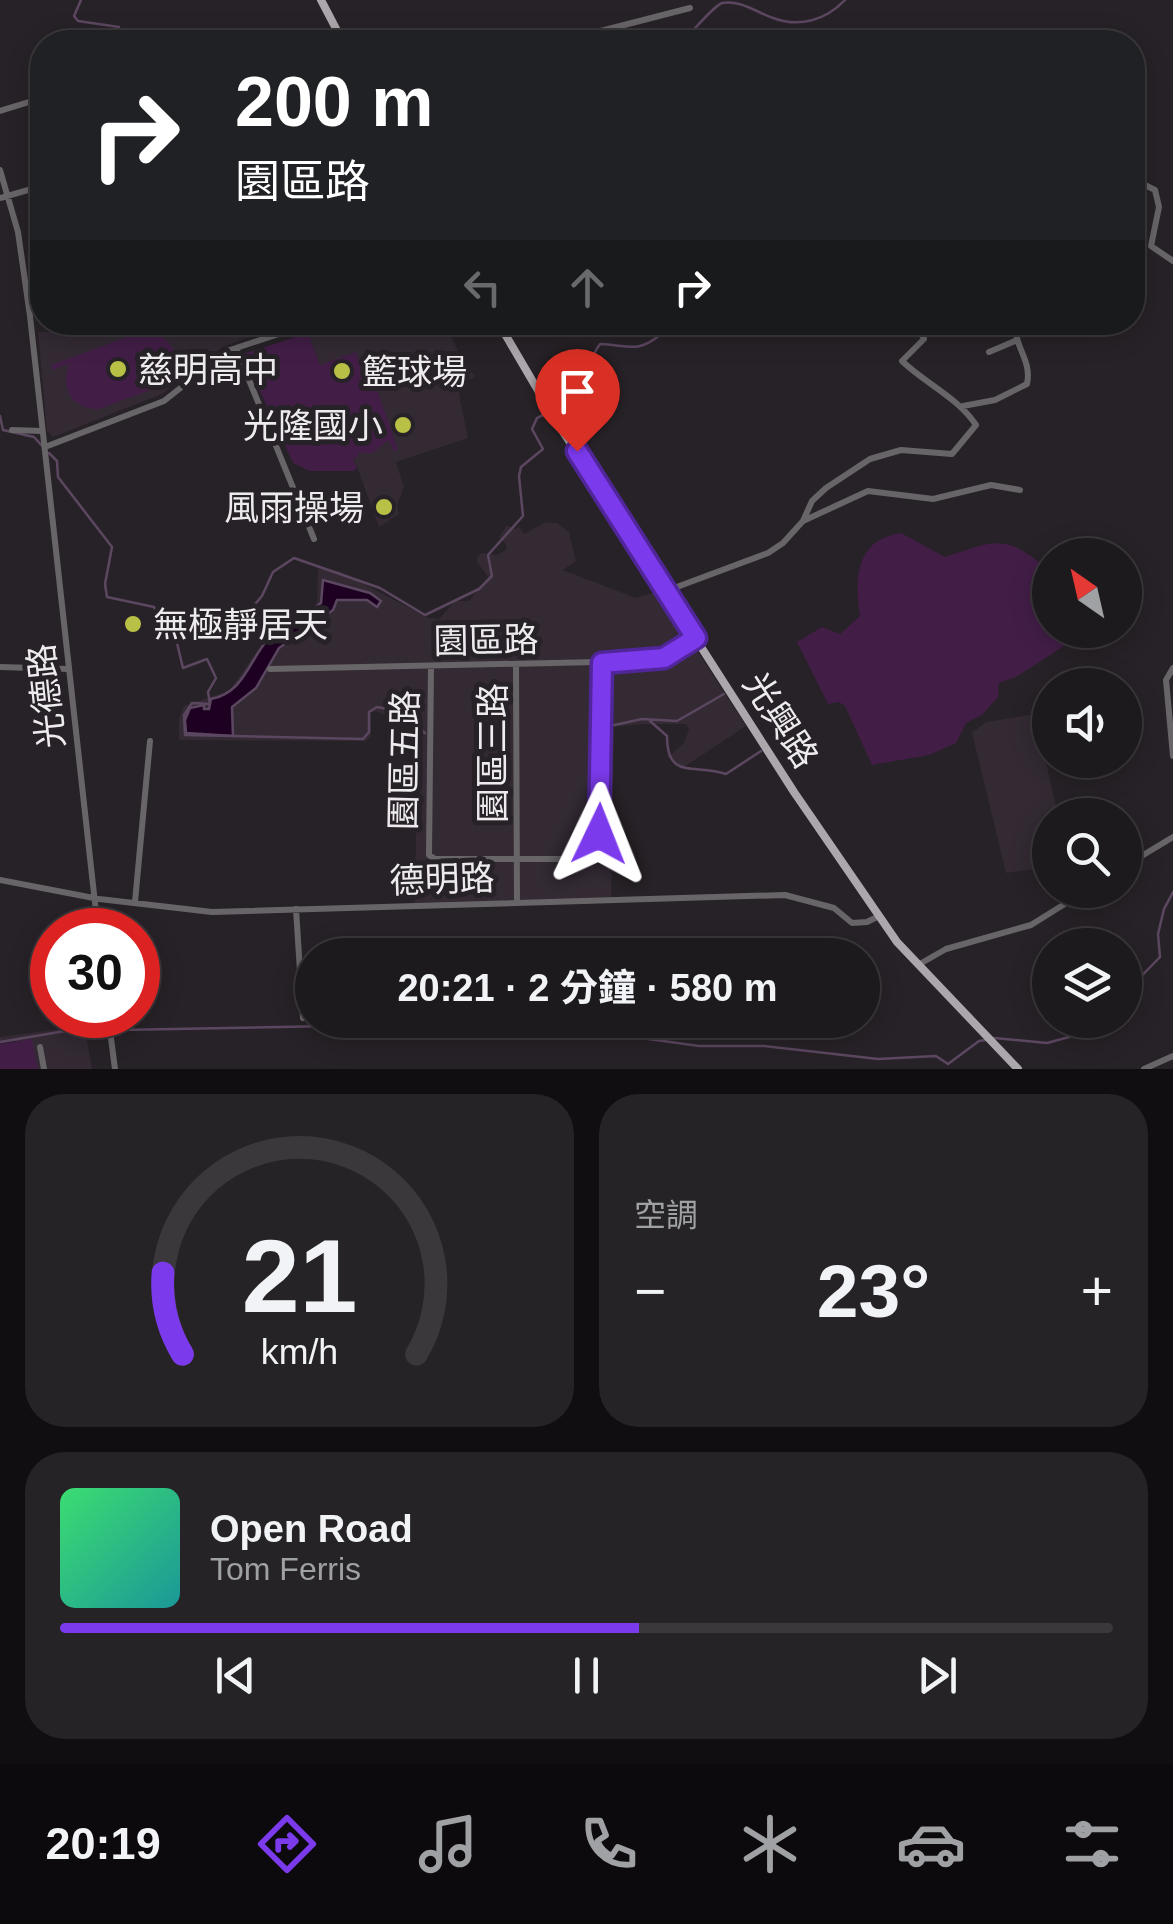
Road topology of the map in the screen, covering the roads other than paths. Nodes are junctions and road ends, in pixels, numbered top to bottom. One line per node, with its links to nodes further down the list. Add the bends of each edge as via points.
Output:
1 (322, 0): 3 (main road)
2 (690, 8): 4 (street)
3 (337, 30)
4 (605, 30)
5 (30, 102): 6 (street)
6 (0, 111)
7 (0, 170): 10 (street)
8 (1145, 185): 11 (street, via 1155,190 1159,207 1151,246)
9 (30, 189): 10 (street)
10 (4, 197): 12 (street)
11 (1173, 260)
12 (30, 318)
13 (32, 335): 23 (street)
14 (276, 335): 19 (street)
15 (505, 335): 28 (main road, 光興路)
16 (922, 335): 21 (street, via 902,361)
17 (1015, 335): 18 (street)
18 (1015, 341): 20 (street); 21 (street, via 1030,370 1026,384)
19 (236, 348): 24 (street, via 164,400); 27 (street)
20 (989, 352)
21 (963, 406): 26 (street, via 976,425 952,454 883,454 826,488)
22 (12, 430): 23 (street)
23 (42, 431): 24 (street)
24 (44, 447): 36 (street, 光德路)
25 (1020, 490): 26 (street, via 991,485 933,499 868,491)
26 (803, 520): 28 (street, via 768,553)
27 (314, 540)
28 (666, 590): 29 (main road, 光興路)
29 (696, 638): 30 (street, 園區路, via 664,658); 49 (main road, 光興路)
30 (602, 663): 31 (street, 園區路); 41 (street, via 598,858)
31 (516, 664): 32 (street, 園區路); 41 (street, 園區三路)
32 (431, 666): 35 (street, 園區路); 41 (street, 園區五路, via 429,855)
33 (0, 667): 36 (street)
34 (1173, 668): 38 (street, via 1166,680)
35 (270, 669)
36 (68, 670): 43 (street, 光德路)
37 (150, 741): 44 (street)
38 (1173, 756)
39 (1173, 837): 40 (street)
40 (1142, 856)
41 (517, 860): 45 (street, 園區三路)
42 (0, 880): 43 (street, 德明路)
43 (94, 896): 44 (street, 德明路); 46 (street, 光德路)
44 (135, 902): 48 (street, 德明路, via 212,912)
45 (518, 902): 48 (street, 德明路); 49 (street, 德明路, via 786,895 834,908 852,923)
46 (95, 908)
47 (1058, 908): 51 (street)
48 (296, 909): 50 (street)
49 (879, 916): 51 (main road, 光興路)
50 (298, 938)
51 (918, 965): 57 (main road, 光興路)
52 (111, 1038): 56 (street)
53 (40, 1047): 55 (street)
54 (1173, 1056): 58 (street)
55 (44, 1069)
56 (114, 1069)
57 (1018, 1069)
58 (1144, 1069)

